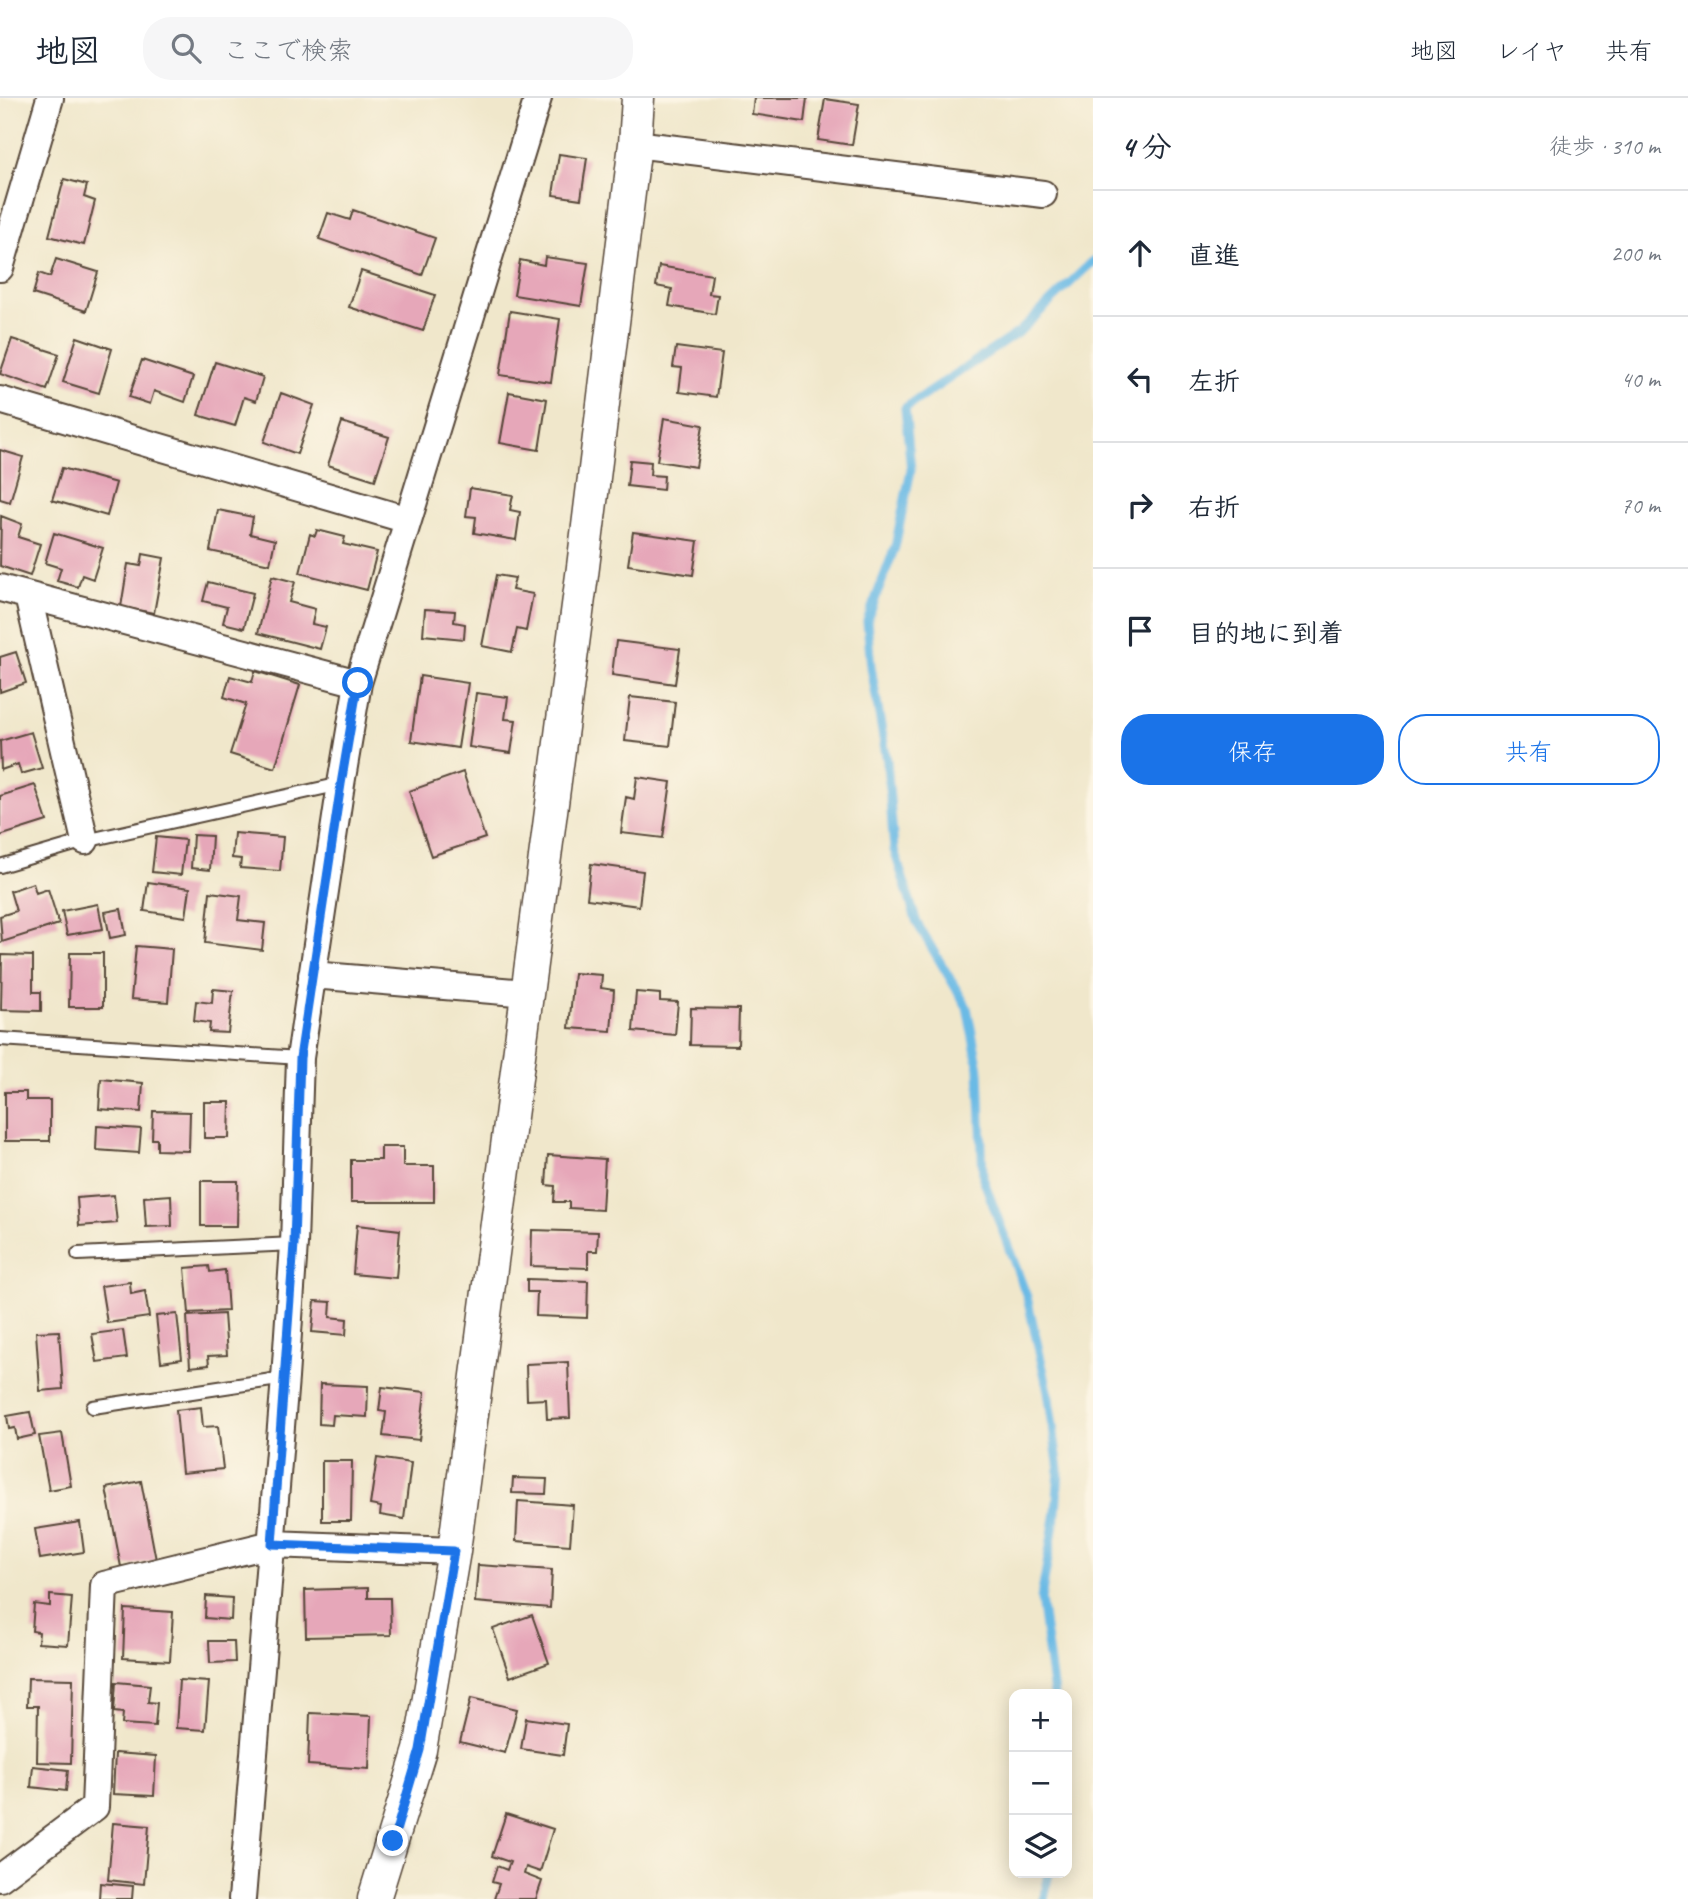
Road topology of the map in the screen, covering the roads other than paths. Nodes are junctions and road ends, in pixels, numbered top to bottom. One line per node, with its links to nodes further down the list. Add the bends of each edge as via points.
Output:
1 (50, 98): 6 (street)
2 (538, 98): 8 (street)
3 (638, 98): 4 (street)
4 (635, 144): 5 (street); 16 (street)
5 (1043, 194)
6 (0, 268)
7 (0, 400): 8 (street)
8 (408, 520): 11 (street)
9 (0, 588): 10 (street)
10 (28, 596): 11 (street); 13 (street)
11 (358, 683): 12 (street)
12 (341, 784): 13 (lane); 15 (street)
13 (85, 841): 14 (lane)
14 (0, 866)
15 (312, 975): 16 (street); 18 (street)
16 (527, 993): 24 (street)
17 (0, 1039): 18 (lane)
18 (300, 1058): 19 (street)
19 (294, 1244): 20 (lane); 21 (street)
20 (78, 1254)
21 (285, 1378): 22 (lane); 23 (street)
22 (93, 1407)
23 (272, 1544): 24 (street); 25 (street, via 104,1585 95,1807); 26 (street)
24 (454, 1551): 27 (street, via 420,1750)
25 (0, 1878)
26 (242, 1899)
27 (374, 1899)

